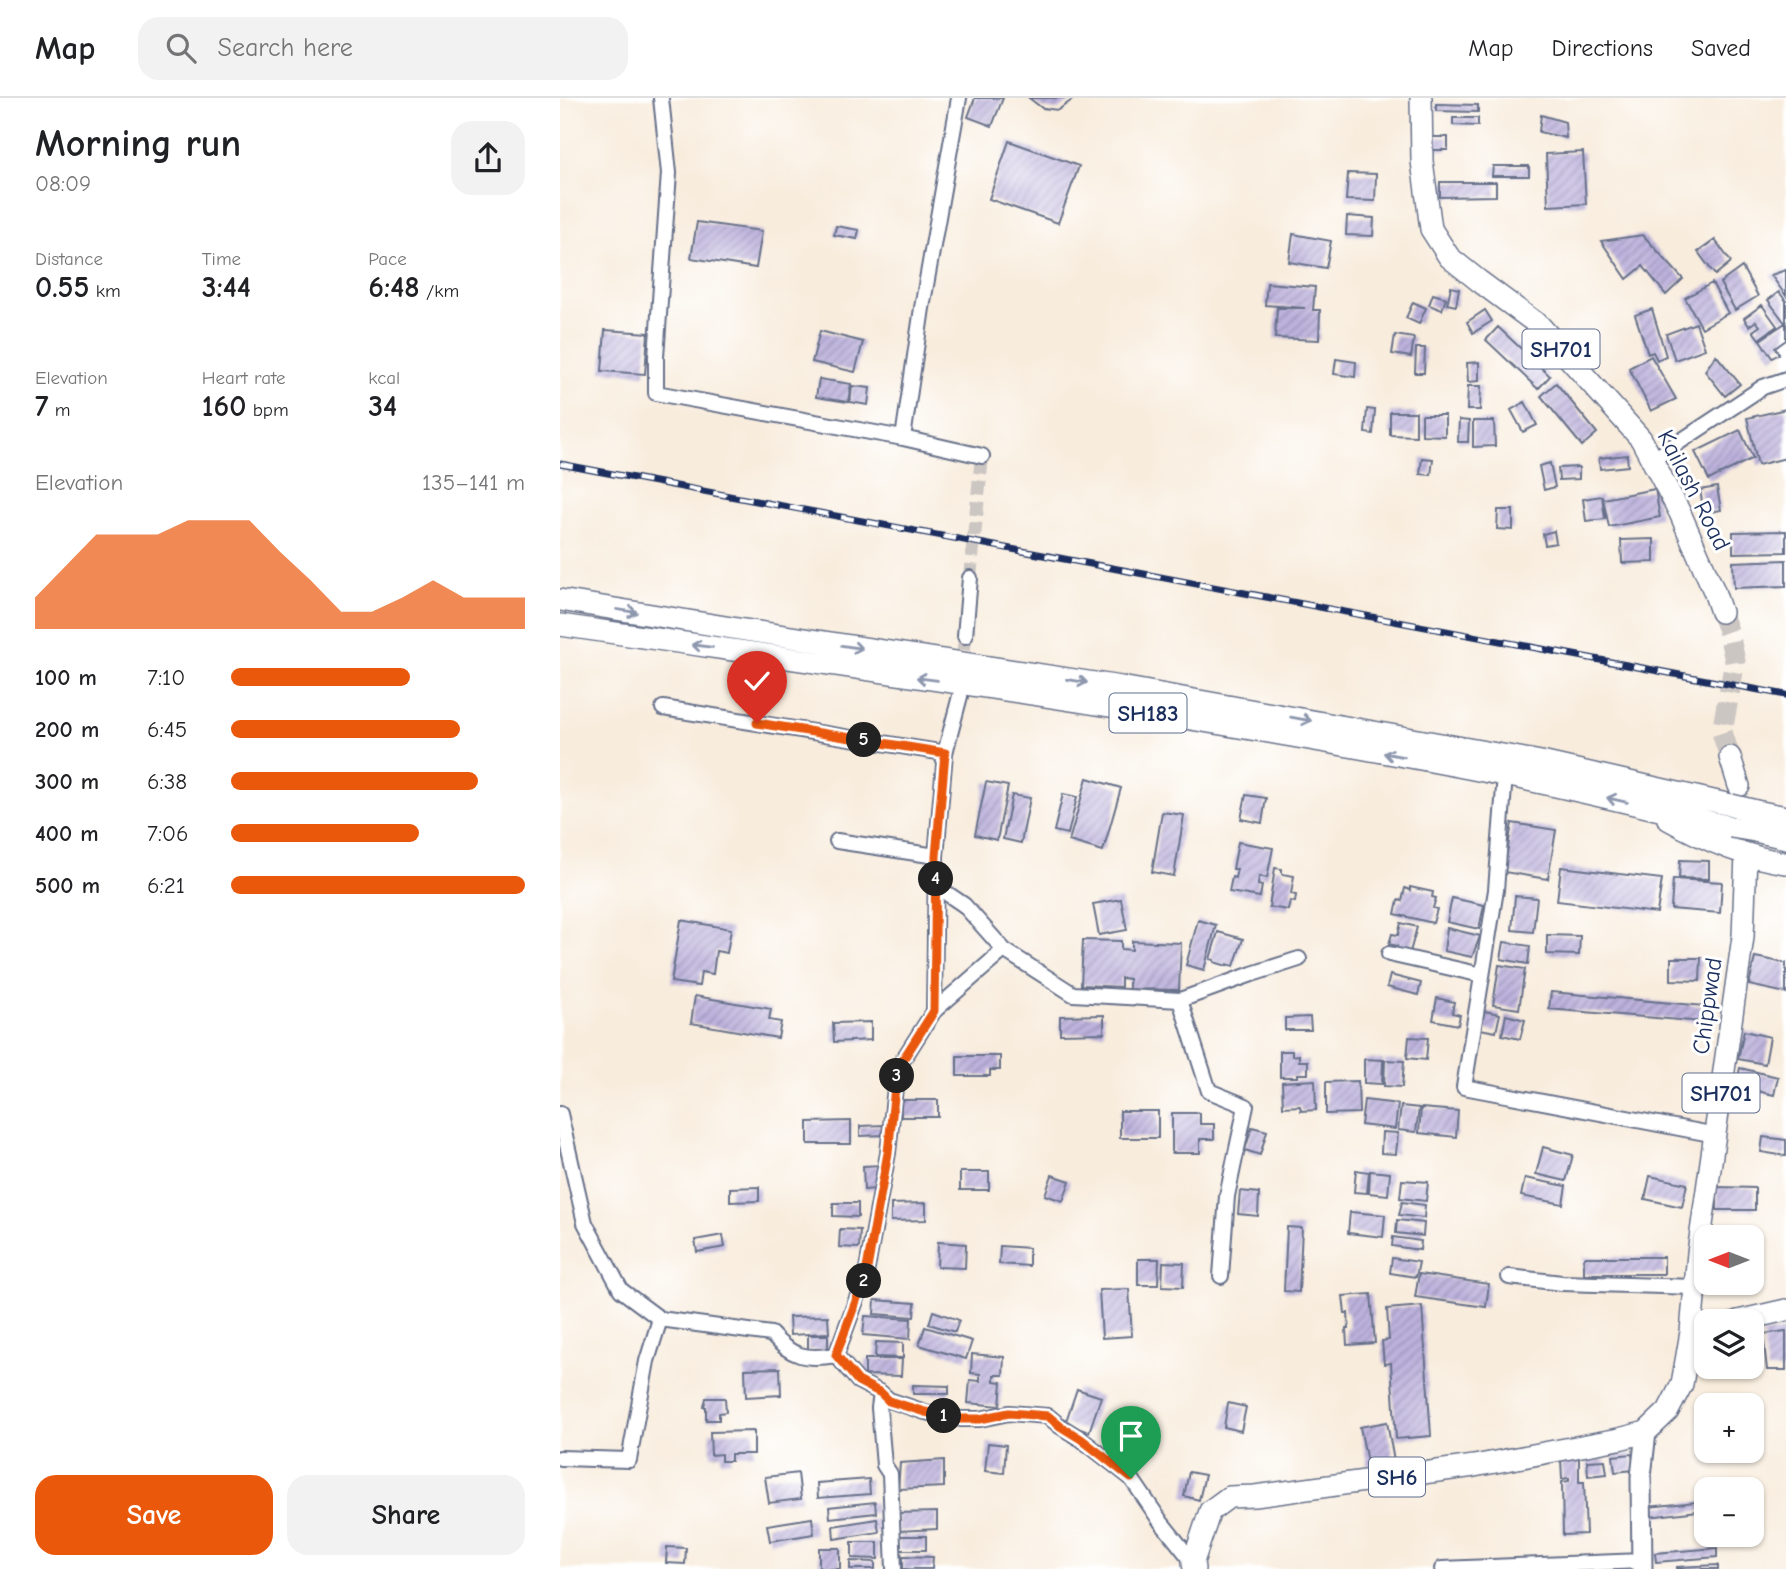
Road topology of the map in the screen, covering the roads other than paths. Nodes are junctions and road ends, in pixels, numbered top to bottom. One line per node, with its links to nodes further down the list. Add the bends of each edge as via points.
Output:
1 (661, 98): 5 (street, via 669,173 656,393)
2 (959, 98): 5 (street)
3 (1420, 98): 7 (main road, Kailash Road / SH701, via 1431,229 1449,257 1540,326 1641,439)
4 (1786, 379): 7 (street, via 1763,387)
5 (902, 438): 6 (street)
6 (982, 456)
7 (1652, 460): 10 (main road, Kailash Road / SH701, via 1680,513)
8 (970, 578): 12 (street)
9 (560, 600): 18 (main road, one-way to 18, via 1121,687 1541,762)
10 (1721, 612)
11 (560, 625): 17 (main road, SH183, one-way to 11, via 1129,710)
12 (965, 636)
13 (960, 696): 15 (street)
14 (663, 708): 15 (street)
15 (945, 753): 25 (street)
16 (1730, 757): 19 (main road)
17 (1505, 775): 18 (main road, SH183, one-way to 17); 31 (street, via 1496,890)
18 (1648, 797): 19 (main road, SH183); 24 (main road, via 1696,835)
19 (1734, 806): 21 (main road, bridge)
20 (1786, 817): 21 (main road)
21 (1756, 821): 22 (main road)
22 (1786, 838)
23 (837, 841): 25 (street)
24 (1746, 854): 26 (main road); 35 (main road, Chippwad / SH701, via 1743,937)
25 (936, 856): 27 (street)
26 (1786, 863)
27 (936, 886): 28 (street, via 964,905); 33 (street)
28 (1004, 950): 32 (street, via 1073,994); 33 (street)
29 (1389, 954): 31 (street)
30 (1299, 959): 32 (street)
31 (1482, 975): 35 (street, via 1464,1087)
32 (1180, 1000): 37 (street, via 1209,1091 1246,1106 1227,1196)
33 (934, 1011): 44 (street, via 897,1069 888,1153 866,1274)
34 (560, 1114): 42 (street, via 585,1223 621,1290)
35 (1716, 1135): 36 (main road, Chippwad / SH701)
36 (1702, 1225)
37 (1221, 1276)
38 (1509, 1277): 39 (street)
39 (1694, 1287)
40 (1786, 1310): 41 (main road)
41 (1764, 1315)
42 (660, 1319): 44 (street, via 771,1334 782,1347 804,1357); 47 (street, via 647,1361 629,1460)
43 (1694, 1346): 46 (main road, Chippwad, via 1668,1411)
44 (836, 1355): 45 (street, via 858,1381)
45 (881, 1393): 49 (street, via 889,1401 961,1419 1009,1413 1048,1416 1131,1478); 50 (street)
46 (1646, 1433): 48 (street, via 1641,1477); 49 (main road, SH6, via 1474,1466 1229,1497 1210,1511)
47 (560, 1458)
48 (1642, 1565): 51 (street)
49 (1194, 1566)
50 (894, 1569)
51 (1442, 1569)

